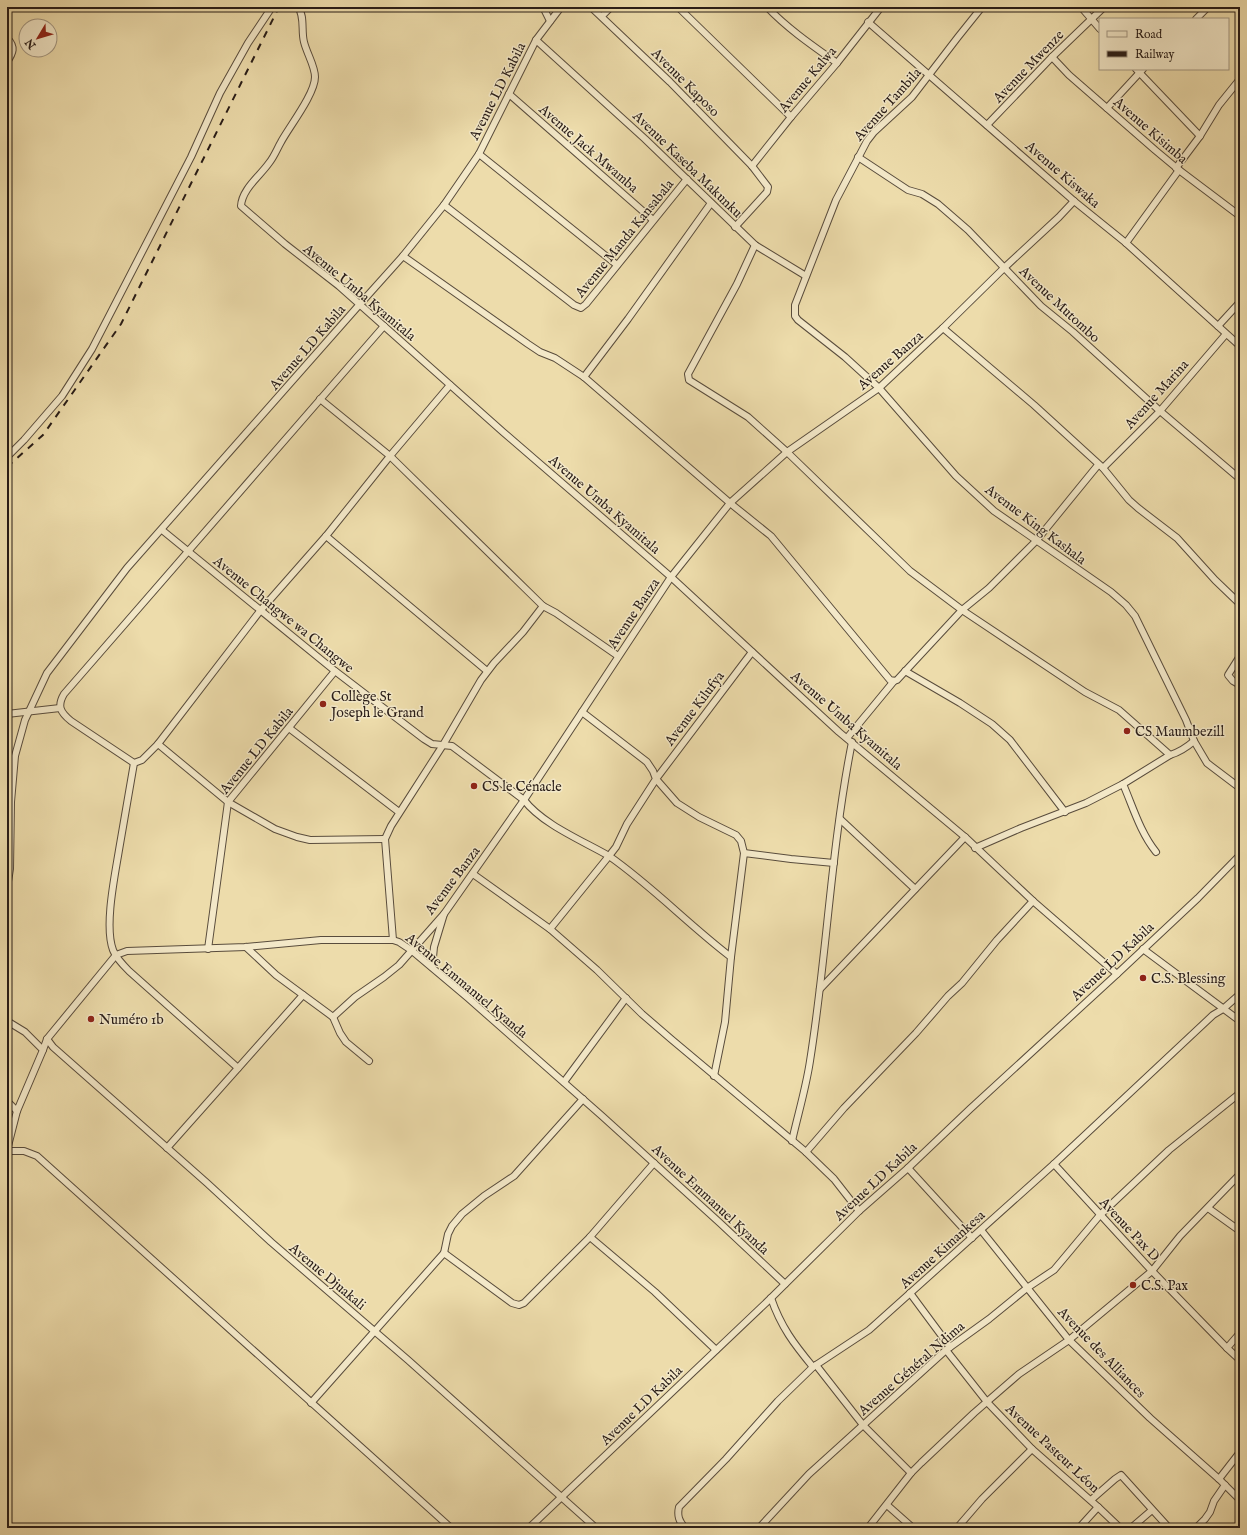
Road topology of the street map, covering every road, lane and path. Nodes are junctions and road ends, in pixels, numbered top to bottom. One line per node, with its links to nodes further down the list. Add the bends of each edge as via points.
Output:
1 (272, 7): 65 (street, via 220,93 191,157 92,348 62,396)
2 (298, 7): 51 (street, Avenue Umba Kyamitala, via 302,12 304,41 315,79 303,108 268,164 245,193 241,206)
3 (543, 7): 17 (street)
4 (561, 7): 17 (street, Avenue LD Kabila)
5 (591, 7): 14 (street, Avenue Kaposo)
6 (611, 7): 14 (street)
7 (678, 7): 30 (street)
8 (767, 7): 24 (street, via 803,39)
9 (880, 7): 18 (street, Avenue Kalwa)
10 (982, 7): 26 (street, Avenue Tambila)
11 (1082, 7): 16 (street)
12 (1104, 7): 16 (street, Avenue Mwenze)
13 (1208, 7): 15 (street)
14 (602, 16): 35 (street, Avenue Kaposo)
15 (1197, 18)
16 (1091, 19): 19 (street); 22 (street, Avenue Mwenze)
17 (550, 21): 21 (street, Avenue LD Kabila)
18 (868, 22): 24 (street, Avenue Kalwa); 26 (street, Avenue Kiswaka)
19 (1099, 28)
20 (7, 38): 23 (street, via 14,50)
21 (536, 40): 28 (street, Avenue LD Kabila); 37 (street, Avenue Kaseba Makunku)
22 (1052, 56): 29 (street, Avenue Kisimba, via 1069,75); 31 (street, Avenue Mwenze)
23 (7, 62)
24 (837, 63): 30 (street, Avenue Kalwa)
25 (1139, 70): 29 (street); 32 (street)
26 (929, 75): 31 (street, Avenue Kiswaka); 34 (street, Avenue Tambila, via 900,109 874,132)
27 (1240, 79): 32 (street, via 1219,105)
28 (509, 94): 33 (street, Avenue LD Kabila); 42 (street, Avenue Jack Mwamba)
29 (1107, 108): 36 (street, Avenue Kisimba)
30 (791, 117): 35 (street, Avenue Kalwa)
31 (987, 125): 38 (street, Avenue Kiswaka)
32 (1200, 136): 36 (street)
33 (479, 154): 40 (street, Avenue LD Kabila); 47 (street)
34 (858, 157): 48 (street, Avenue Mutombo, via 908,190 922,194 938,204 968,230); 49 (street, Avenue Tambila, via 836,200)
35 (752, 166): 43 (street, Avenue Kaposo, via 768,190)
36 (1178, 169): 41 (street, Avenue Kisimba); 44 (street)
37 (687, 179): 39 (street, Avenue Kaseba Makunku); 42 (street, Avenue Manda Kansabala)
38 (1074, 201): 44 (street, Avenue Kiswaka); 48 (street, Avenue Banza)
39 (711, 203): 43 (street, Avenue Kaseba Makunku); 58 (street)
40 (444, 205): 46 (street, Avenue LD Kabila); 47 (street, Avenue Manda Kansabala, via 578,308 584,307)
41 (1240, 216)
42 (653, 220): 47 (street, Avenue Manda Kansabala)
43 (735, 227): 45 (street, Avenue Kaseba Makunku)
44 (1126, 243): 54 (street, Avenue Kiswaka)
45 (755, 245): 49 (street, Avenue Kaseba Makunku); 63 (street, via 737,284 689,371 688,378 692,383 748,417)
46 (403, 256): 51 (street, Avenue LD Kabila); 58 (street, via 528,344)
47 (617, 265)
48 (1004, 268): 55 (street, Avenue Banza); 62 (street, Avenue Mutombo, via 1040,306 1073,332)
49 (806, 276): 52 (street, Avenue Tambila, via 795,305)
50 (1240, 302): 54 (street)
51 (360, 304): 53 (street, Avenue Umba Kyamitala); 69 (street, Avenue LD Kabila)
52 (795, 316): 60 (street, Avenue King Kashala)
53 (384, 326): 59 (street, Avenue Umba Kyamitala); 61 (street)
54 (1218, 326): 56 (street, Avenue Kiswaka)
55 (943, 328): 60 (street, Avenue Banza); 66 (street, via 1028,400)
56 (1226, 334): 57 (street, Avenue Kiswaka); 62 (street, Avenue Marina)
57 (1240, 346)
58 (584, 377): 68 (street)
59 (450, 385): 64 (street); 73 (street, Avenue Umba Kyamitala)
60 (879, 388): 63 (street, Avenue Banza); 71 (street, Avenue King Kashala, via 956,476 994,510)
61 (320, 399): 64 (street); 72 (street)
62 (1160, 411): 66 (street, Avenue Marina); 67 (street, Avenue Mutombo)
63 (787, 452): 68 (street, Avenue Banza); 76 (street, via 910,571)
64 (390, 456): 70 (street); 75 (street)
65 (7, 457)
66 (1101, 467): 71 (street, Avenue Marina); 74 (street, via 1129,500 1177,538)
67 (1240, 479)
68 (730, 503): 73 (street, Avenue Banza); 84 (street, via 771,536 890,680)
69 (162, 530): 72 (street); 87 (street, Avenue LD Kabila, via 127,568 47,673)
70 (326, 536): 77 (street); 83 (street)
71 (1036, 541): 76 (street, Avenue Marina, via 989,588); 92 (street, Avenue King Kashala, via 1126,605 1134,616 1186,720)
72 (187, 551): 77 (street, Avenue Changwe wa Changwe); 86 (street, via 64,694)
73 (672, 577): 78 (street, Avenue Umba Kyamitala); 79 (street, Avenue Banza)
74 (1240, 604)
75 (543, 606): 79 (street); 83 (street)
76 (962, 610): 82 (street, Avenue Marina); 95 (street, via 1085,692 1119,710)
77 (260, 611): 81 (street, Avenue Changwe wa Changwe); 93 (street)
78 (752, 652): 91 (street, Avenue Umba Kyamitala); 97 (street, Avenue Kilufya)
79 (618, 656): 88 (street, Avenue Banza)
80 (1240, 656): 85 (street, via 1228,675)
81 (335, 671): 90 (street, Avenue LD Kabila); 94 (street, Avenue Changwe wa Changwe, via 424,739 432,744)
82 (904, 671): 84 (street, Avenue Marina); 103 (street, via 992,724 1010,740)
83 (487, 672): 94 (street)
84 (894, 681): 91 (street, Avenue Marina)
85 (1240, 685)
86 (60, 708): 87 (street); 96 (street, via 71,721)
87 (30, 711): 89 (street); 114 (street, Avenue LD Kabila, via 20,733 15,756)
88 (582, 712): 97 (street, via 647,762); 100 (street, Avenue Banza)
89 (7, 714)
90 (289, 728): 101 (street, Avenue LD Kabila); 102 (street)
91 (849, 740): 104 (street); 105 (street, Avenue Umba Kyamitala)
92 (1194, 741): 95 (street, via 1178,753); 99 (street, Avenue King Kashala, via 1207,763)
93 (158, 744): 96 (street, via 142,760); 101 (street)
94 (443, 745): 100 (street, Avenue Changwe wa Changwe, via 452,746); 102 (street)
95 (1170, 755): 98 (street)
96 (134, 763): 124 (street, via 110,914 111,939)
97 (656, 779): 109 (street, via 677,803 699,818 736,835 741,841); 111 (street, Avenue Kilufya)
98 (1123, 784): 103 (street); 108 (street, via 1142,831)
99 (1240, 788)
100 (524, 800): 111 (street, Avenue Changwe wa Changwe, via 544,819); 113 (street, Avenue Banza)
101 (228, 802): 106 (street, via 275,829 298,838); 121 (street, Avenue LD Kabila)
102 (399, 812): 106 (street)
103 (1065, 812): 107 (street)
104 (840, 819): 112 (street); 115 (street)
105 (964, 837): 107 (street, Avenue Umba Kyamitala); 115 (street)
106 (385, 839): 119 (street)
107 (975, 848): 116 (street, Avenue Umba Kyamitala)
108 (1156, 852)
109 (744, 853): 112 (street); 125 (street)
110 (1240, 855): 122 (street, Avenue LD Kabila)
111 (609, 856): 118 (street, Avenue Kilufya); 125 (street, Avenue Changwe wa Changwe)
112 (834, 862): 128 (street)
113 (473, 874): 117 (street, Avenue Banza); 118 (street)
114 (7, 888)
115 (915, 889): 128 (street)
116 (1033, 901): 127 (street, Avenue Umba Kyamitala); 149 (street, via 934,1014 844,1108)
117 (444, 914): 123 (street, Avenue Banza); 126 (street, via 432,954)
118 (550, 929): 131 (street)
119 (393, 940): 120 (street, Avenue Emmanuel Kyanda, via 321,940); 123 (street, Avenue Emmanuel Kyanda)
120 (246, 947): 121 (street, Avenue Emmanuel Kyanda); 130 (street, via 276,975)
121 (208, 949): 124 (street, Avenue Emmanuel Kyanda, via 127,950)
122 (1143, 949): 127 (street, Avenue LD Kabila); 132 (street)
123 (411, 950): 126 (street, Avenue Emmanuel Kyanda); 133 (street, Avenue Banza, via 399,965 355,997)
124 (116, 955): 136 (street); 139 (street, via 129,971)
125 (731, 957): 140 (street, via 725,1022)
126 (432, 967): 141 (street, Avenue Emmanuel Kyanda)
127 (1117, 974): 152 (street, Avenue LD Kabila)
128 (820, 990): 146 (street, via 809,1069)
129 (1240, 994): 132 (street, Avenue Kimankesa)
130 (303, 995): 133 (street); 139 (street)
131 (626, 998): 140 (street); 141 (street)
132 (1223, 1010): 135 (street); 151 (street, Avenue Kimankesa, via 1209,1019)
133 (333, 1017): 138 (street, via 346,1042)
134 (7, 1021): 137 (street, via 25,1032)
135 (1240, 1022)
136 (47, 1039): 137 (street); 147 (street, Avenue Djuakali)
137 (43, 1050): 145 (street)
138 (370, 1061)
139 (238, 1068): 147 (street)
140 (714, 1076): 146 (street)
141 (564, 1082): 143 (street, Avenue Emmanuel Kyanda)
142 (1240, 1093): 156 (street, Avenue Général Ndima, via 1169,1150)
143 (583, 1099): 150 (street, Avenue Emmanuel Kyanda); 161 (street, via 514,1176 462,1214 448,1234)
144 (7, 1101): 145 (street)
145 (17, 1111): 148 (street)
146 (792, 1141): 149 (street)
147 (167, 1148): 167 (street, Avenue Djuakali)
148 (7, 1150): 176 (street, via 24,1151 37,1156)
149 (806, 1152): 155 (street, via 834,1180)
150 (654, 1163): 159 (street); 163 (street, Avenue Emmanuel Kyanda)
151 (1054, 1164): 156 (street, Avenue Pax D); 157 (street, Avenue Kimankesa)
152 (908, 1168): 155 (street, Avenue LD Kabila); 160 (street)
153 (1240, 1174): 154 (street)
154 (1208, 1208): 158 (street); 162 (street, via 1180,1236)
155 (859, 1211): 163 (street, Avenue LD Kabila)
156 (1100, 1215): 162 (street, Avenue Pax D); 164 (street, Avenue Général Ndima, via 1054,1270)
157 (981, 1230): 160 (street, Avenue Kimankesa); 164 (street, Avenue des Alliances)
158 (1240, 1231)
159 (590, 1237): 161 (street, via 530,1299 519,1305 512,1303); 172 (street, via 655,1292)
160 (972, 1238): 165 (street, Avenue Kimankesa)
161 (444, 1253): 167 (street)
162 (1152, 1271): 169 (street); 171 (street, Avenue Pax D)
163 (785, 1284): 166 (street, Avenue LD Kabila)
164 (1027, 1288): 169 (street, Avenue des Alliances); 170 (street, Avenue Général Ndima)
165 (910, 1293): 170 (street, Avenue Pasteur Léon); 174 (street, Avenue Kimankesa, via 869,1330)
166 (771, 1298): 172 (street, Avenue LD Kabila); 174 (street, via 781,1325 793,1343)
167 (374, 1331): 176 (street); 183 (street, Avenue Djuakali)
168 (1240, 1333): 171 (street)
169 (1069, 1340): 175 (street, via 1019,1374); 181 (street, Avenue des Alliances)
170 (948, 1348): 175 (street, Avenue Pasteur Léon); 177 (street, Avenue Général Ndima)
171 (1227, 1348): 173 (street, Avenue Pax D)
172 (716, 1350): 183 (street, Avenue LD Kabila)
173 (1240, 1360)
174 (815, 1366): 177 (street); 192 (street, Avenue Kimankesa, via 778,1401 679,1507 678,1519)
175 (987, 1402): 178 (street, Avenue Pasteur Léon); 180 (street)
176 (311, 1403): 189 (street)
177 (863, 1425): 180 (street); 193 (street, Avenue Général Ndima, via 809,1474)
178 (1032, 1449): 184 (street, Avenue Pasteur Léon); 196 (street)
179 (1240, 1452): 181 (street)
180 (911, 1473): 186 (street)
181 (1219, 1479): 182 (street, Avenue des Alliances)
182 (1225, 1485): 185 (street, Avenue des Alliances); 201 (street, via 1210,1512)
183 (562, 1498): 190 (street, Avenue LD Kabila); 191 (street, Avenue Djuakali)
184 (1091, 1500): 187 (street, Avenue Pasteur Léon); 188 (street, via 1120,1475)
185 (1240, 1500)
186 (887, 1505): 194 (street); 195 (street)
187 (1098, 1507): 197 (street); 198 (street, Avenue Pasteur Léon)
188 (1152, 1510): 199 (street); 200 (street)
189 (451, 1528)
190 (529, 1528)
191 (596, 1528)
192 (685, 1528)
193 (759, 1528)
194 (868, 1528)
195 (913, 1528)
196 (957, 1528)
197 (1079, 1528)
198 (1120, 1528)
199 (1131, 1528)
200 (1169, 1528)
201 (1196, 1528)

